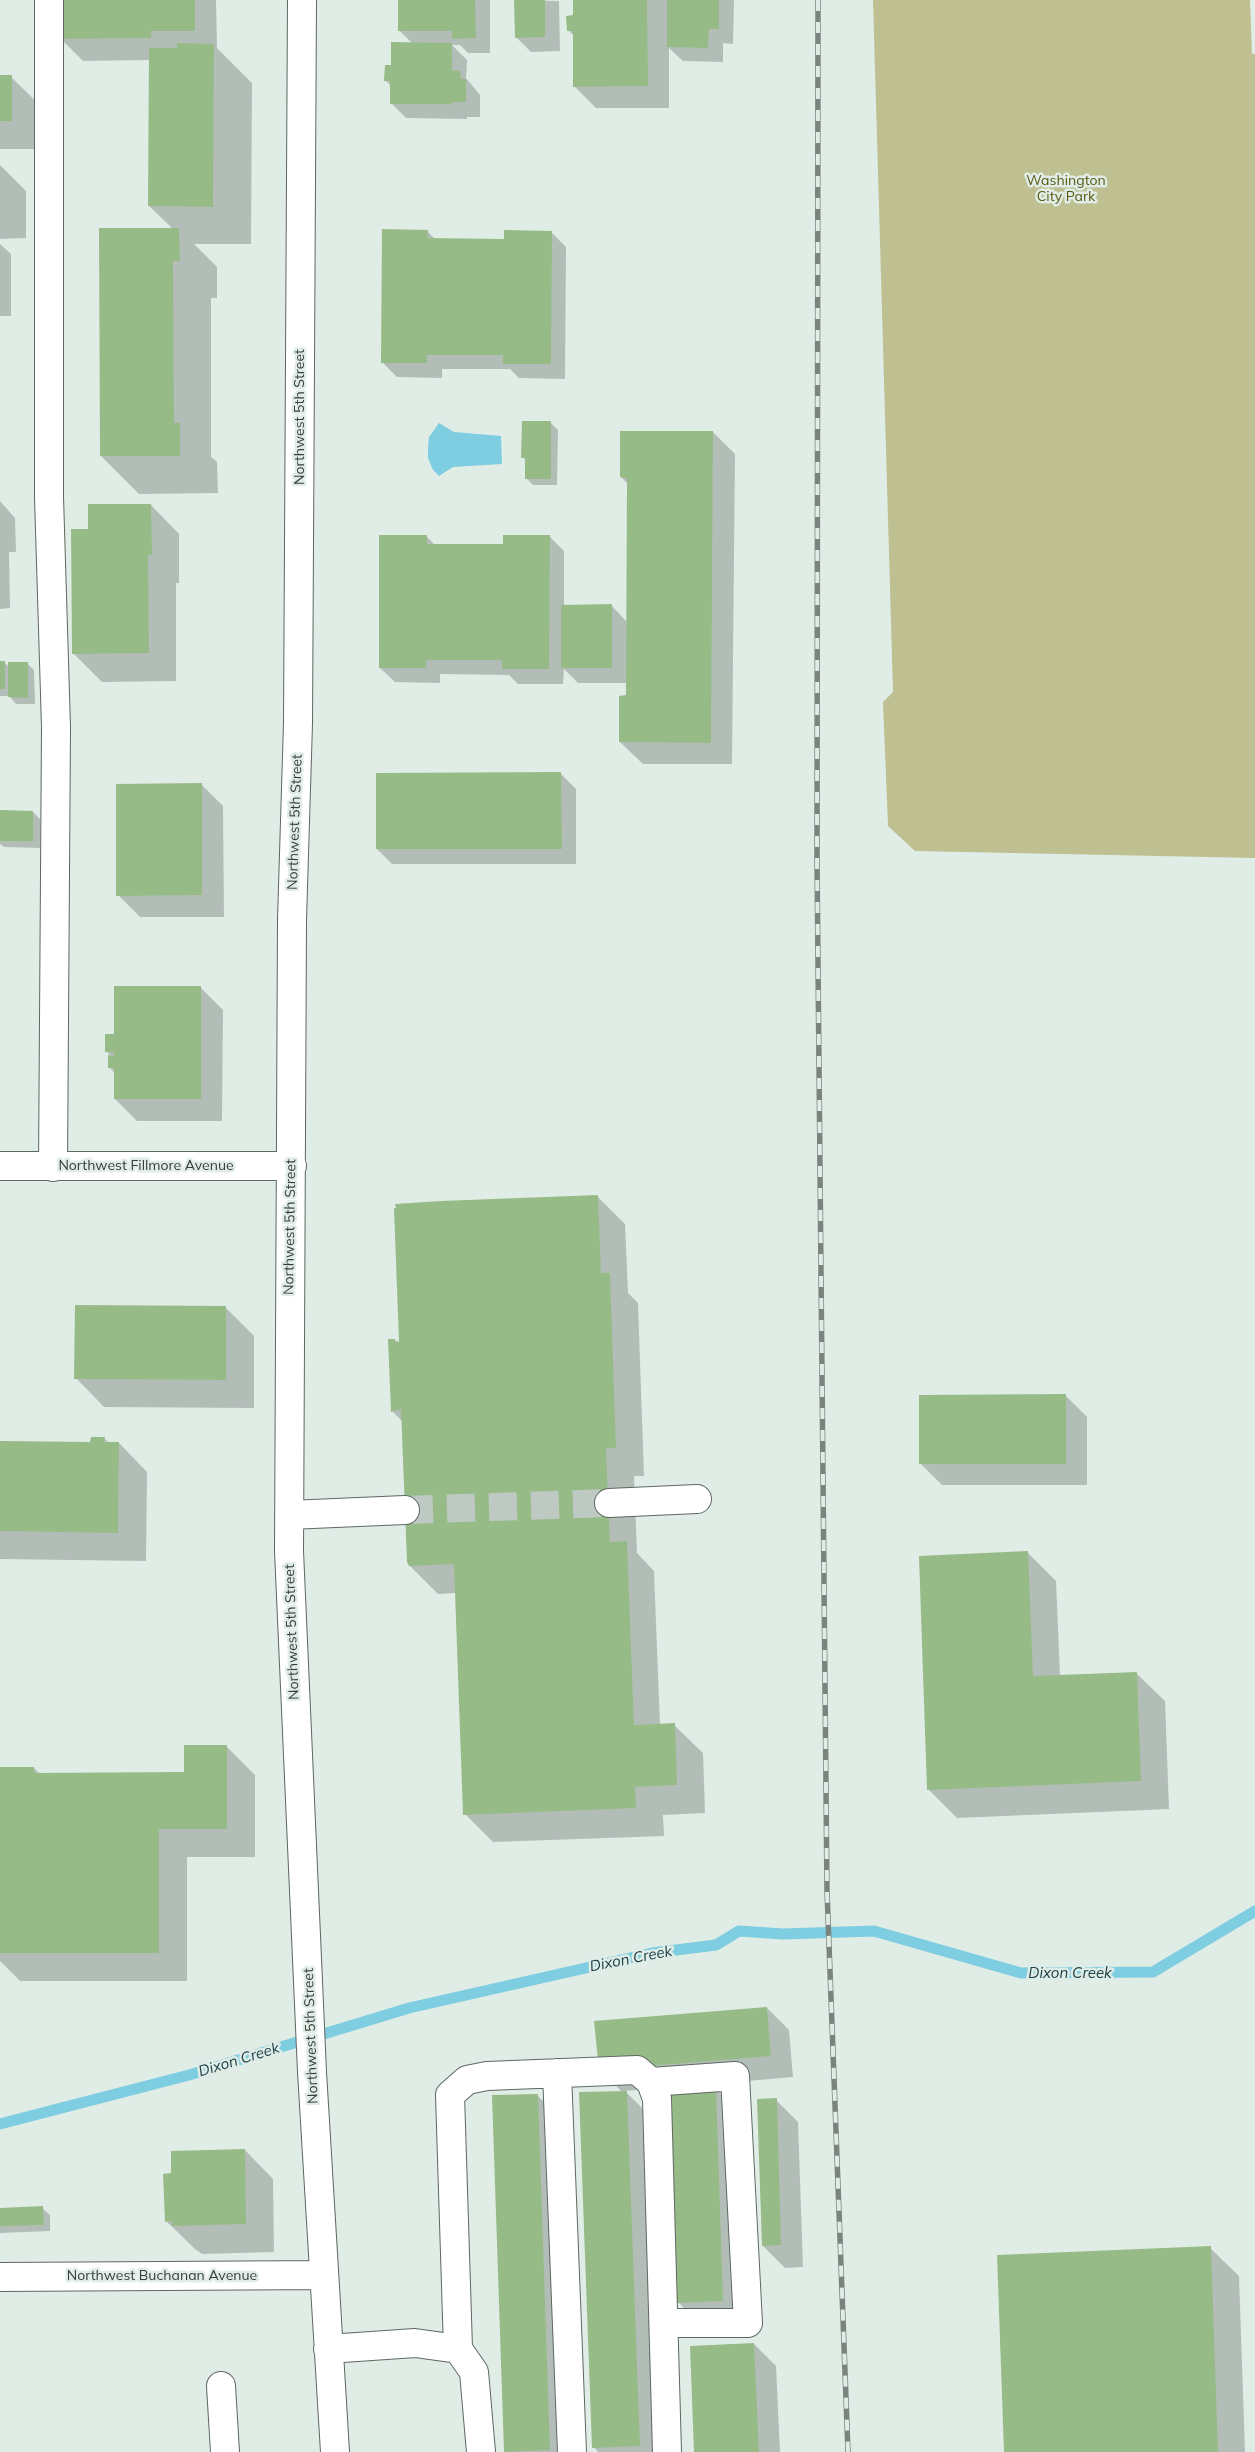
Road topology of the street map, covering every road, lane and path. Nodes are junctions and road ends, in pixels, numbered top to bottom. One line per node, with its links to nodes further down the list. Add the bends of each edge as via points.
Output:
1 (49, 0): 4 (street, via 49,497 56,726)
2 (302, 0): 5 (street, Northwest 5th Street)
3 (0, 1166): 4 (street, Northwest Fillmore Avenue)
4 (53, 1166): 5 (street, Northwest Fillmore Avenue)
5 (292, 1166): 9 (street, Northwest 5th Street)
6 (697, 1499): 7 (street)
7 (609, 1503)
8 (405, 1510): 9 (street)
9 (289, 1515): 12 (street, Northwest 5th Street, via 291,1633)
10 (557, 2073): 11 (street, via 637,2070); 16 (street, via 467,2080 450,2095); 21 (street)
11 (651, 2082): 14 (street, via 657,2100); 14 (street, via 735,2076 748,2323)
12 (324, 2275): 13 (street, Northwest Buchanan Avenue); 15 (street, Northwest 5th Street)
13 (0, 2277)
14 (664, 2323): 22 (street)
15 (328, 2349): 16 (street, via 415,2342); 19 (street, Northwest 5th Street)
16 (458, 2349): 20 (street, via 474,2372)
17 (221, 2386): 18 (street)
18 (225, 2452)
19 (335, 2452)
20 (481, 2452)
21 (572, 2452)
22 (667, 2452)

